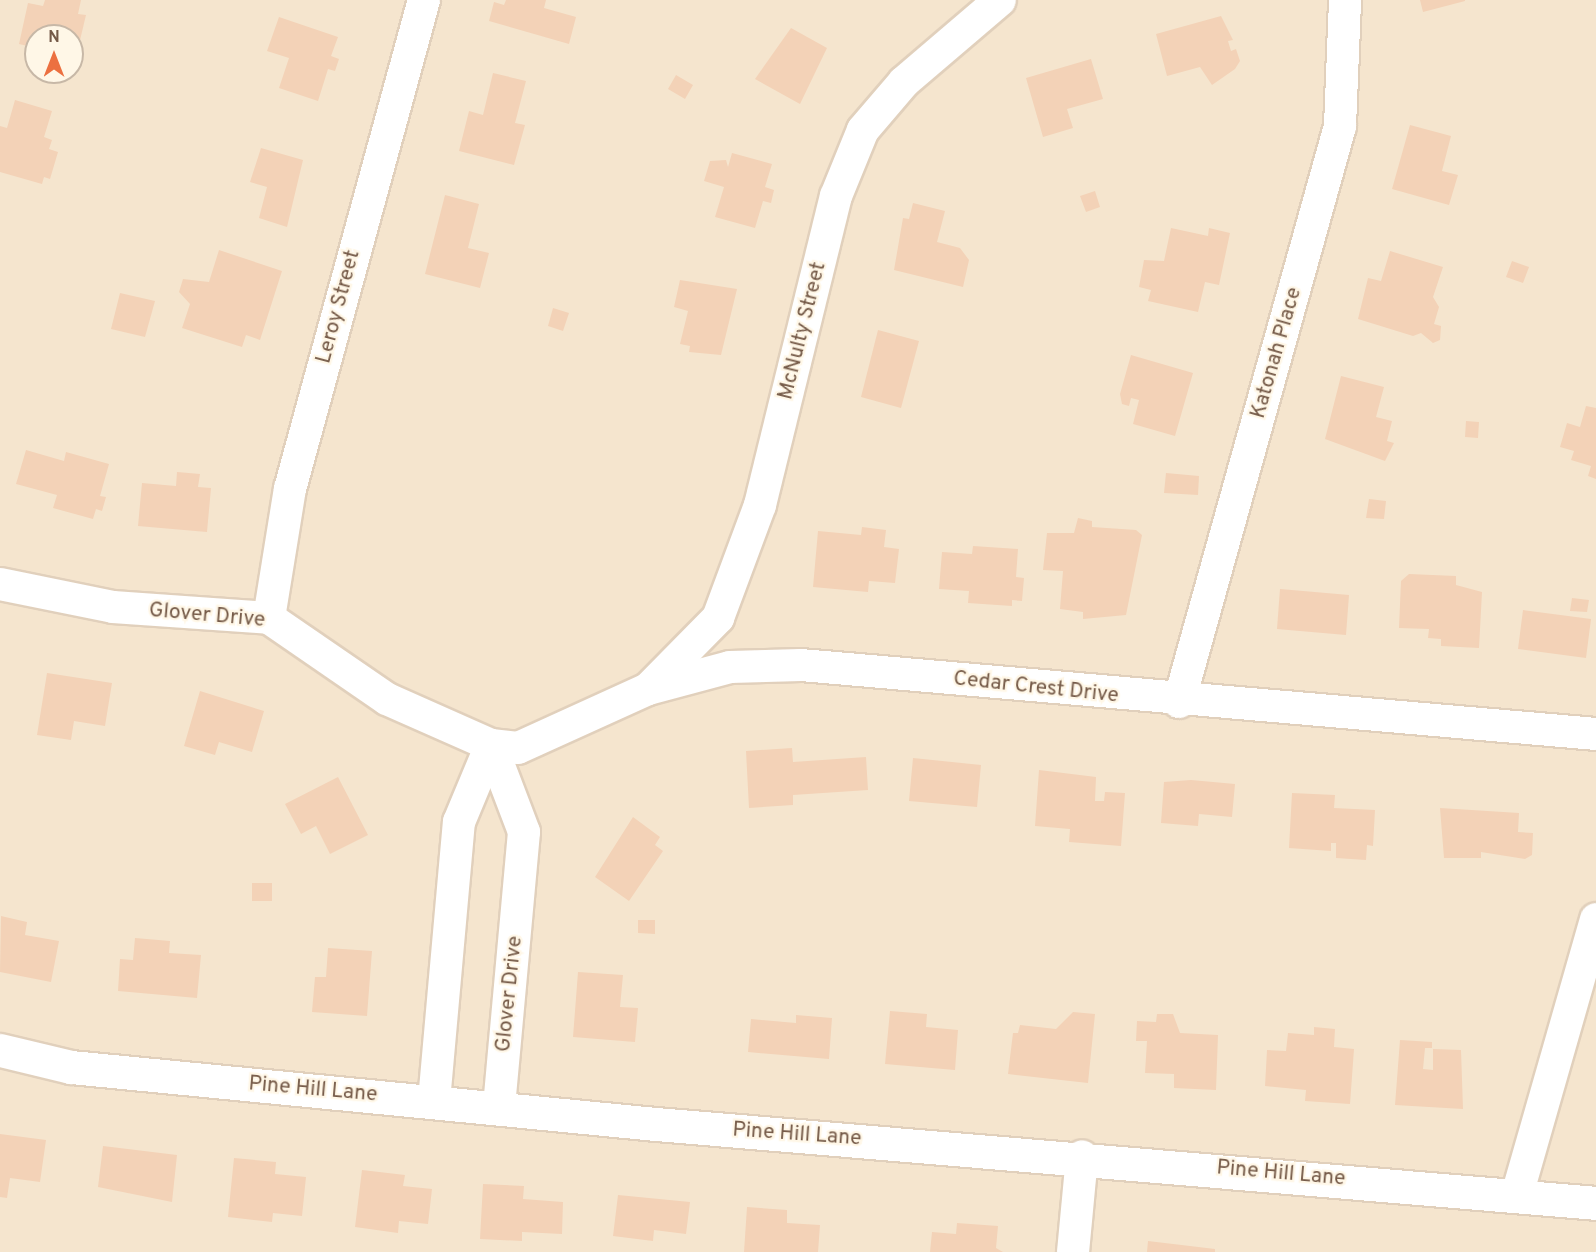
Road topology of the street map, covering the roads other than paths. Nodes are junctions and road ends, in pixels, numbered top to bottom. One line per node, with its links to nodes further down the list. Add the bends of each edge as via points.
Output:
1 (424, 0): 5 (street, Leroy Street, via 293,477)
2 (1000, 0): 6 (street, McNulty Street, via 904,82 863,130 836,196 760,505 718,618)
3 (1345, 0): 7 (street, Katonah Place, via 1340,126)
4 (0, 584): 5 (street, Glover Drive, via 114,607)
5 (269, 618): 9 (street, Glover Drive, via 387,699)
6 (648, 689): 7 (street, Cedar Crest Drive, via 730,668 801,665); 9 (street, Cedar Crest Drive, via 518,748)
7 (1179, 702): 8 (street, Cedar Crest Drive)
8 (1596, 734)
9 (491, 745): 12 (street, via 459,822); 13 (street, Glover Drive, via 524,832)
10 (1596, 919): 15 (street)
11 (0, 1050): 12 (street, Pine Hill Lane, via 71,1067)
12 (434, 1101): 13 (street, Pine Hill Lane)
13 (499, 1105): 14 (street, Pine Hill Lane, via 656,1124)
14 (1082, 1156): 15 (street, Pine Hill Lane); 17 (street)
15 (1516, 1196): 16 (street, Pine Hill Lane)
16 (1596, 1203)
17 (1072, 1252)

